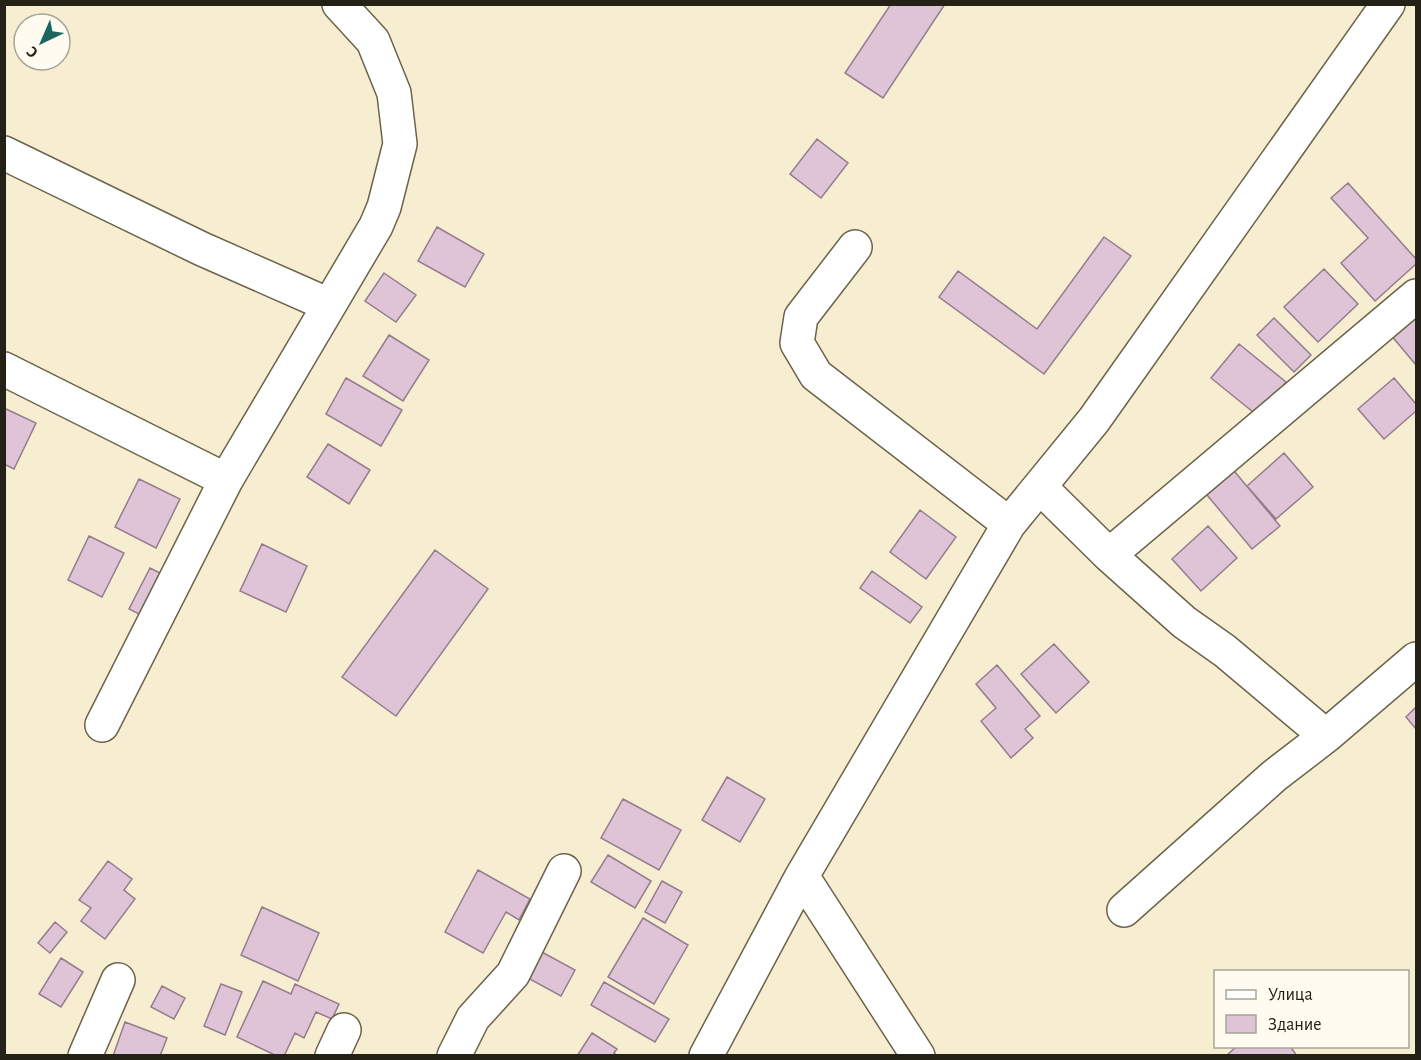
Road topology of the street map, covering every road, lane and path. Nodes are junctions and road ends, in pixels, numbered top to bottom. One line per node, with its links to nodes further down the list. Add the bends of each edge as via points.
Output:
1 (339, 4): 6 (street, via 372,41 394,93 400,144 376,226)
2 (1388, 4): 9 (street, via 1094,420)
3 (4, 153): 6 (street, via 202,249)
4 (855, 247): 10 (street, via 801,317 797,343 816,375)
5 (1416, 296): 11 (street)
6 (329, 305): 8 (street)
7 (4, 369): 8 (street)
8 (226, 480): 13 (street)
9 (1040, 487): 10 (street); 11 (street)
10 (1009, 524): 16 (street)
11 (1109, 555): 14 (street, via 1184,622 1225,651)
12 (1416, 659): 14 (street)
13 (102, 725)
14 (1326, 736): 17 (street, via 1274,776)
15 (564, 870): 20 (street, via 513,974 473,1018)
16 (802, 876): 21 (street); 22 (street)
17 (1124, 910)
18 (118, 980): 19 (street)
19 (85, 1056)
20 (454, 1056)
21 (706, 1056)
22 (918, 1056)

